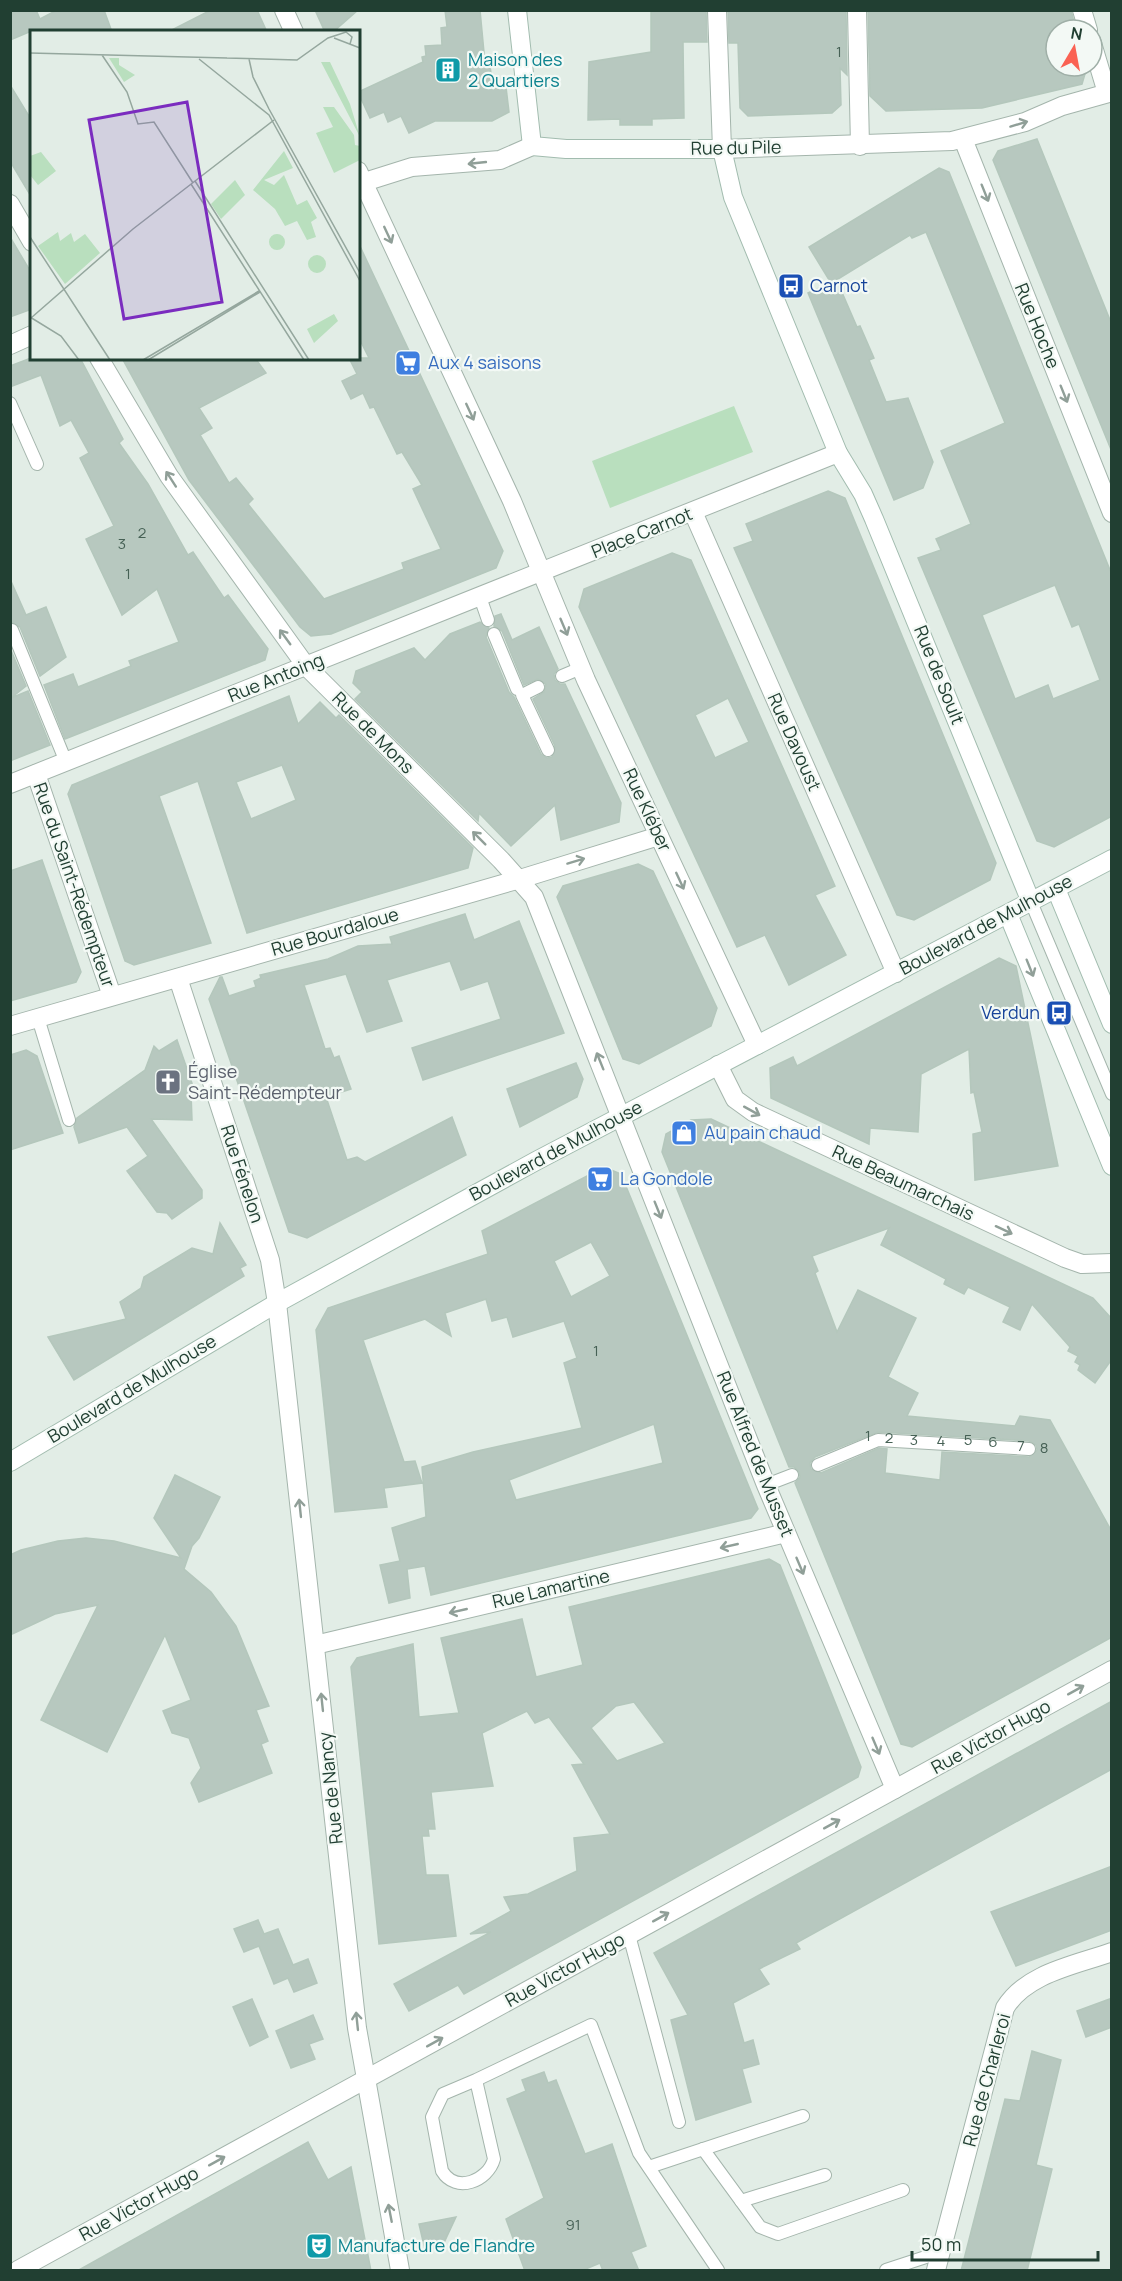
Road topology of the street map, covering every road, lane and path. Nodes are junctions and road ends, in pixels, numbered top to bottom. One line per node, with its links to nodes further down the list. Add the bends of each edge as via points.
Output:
1 (284, 10): 5 (street)
2 (517, 10): 9 (street)
3 (717, 10): 11 (street)
4 (857, 10): 10 (street)
5 (293, 30)
6 (1104, 78): 7 (street)
7 (1109, 93): 8 (street, Rue du Pile, one-way to 7)
8 (963, 139): 10 (street, Rue du Pile); 22 (street, Rue Hoche, one-way to 22)
9 (532, 146): 11 (street, Rue du Pile); 12 (street, Rue du Pile, one-way to 12, via 500,160 412,167)
10 (860, 146): 11 (street, Rue du Pile)
11 (722, 149): 19 (street, via 733,197)
12 (360, 179): 23 (street, one-way to 23)
13 (10, 204): 14 (street)
14 (30, 239)
15 (30, 336): 16 (street)
16 (10, 345)
17 (100, 360): 28 (street, Rue de Mons, one-way to 17, via 169,476)
18 (10, 402): 20 (lane)
19 (838, 453): 21 (street, Place Carnot); 41 (street, Rue de Soult, via 874,519)
20 (37, 464)
21 (693, 512): 23 (street, Place Carnot); 43 (street, Rue Davoust)
22 (1112, 513)
23 (542, 573): 24 (street, Rue Antoing); 29 (street, Rue Kléber, one-way to 29)
24 (480, 597): 25 (lane); 28 (street, Rue Antoing)
25 (488, 620)
26 (12, 630): 34 (lane)
27 (494, 634): 32 (lane)
28 (306, 666): 34 (street, Rue Antoing); 39 (street, Rue de Mons, one-way to 28)
29 (581, 668): 30 (lane); 37 (street, Rue Kléber)
30 (562, 676)
31 (538, 687): 33 (lane, via 522,695)
32 (517, 689)
33 (548, 750)
34 (66, 762): 35 (street, Rue Antoing)
35 (36, 774): 36 (street, Rue Antoing); 45 (street, Rue du Saint-Rédempteur)
36 (10, 784)
37 (659, 836): 39 (street, Rue Bourdaloue, one-way to 37); 49 (street, Rue Kléber, one-way to 49)
38 (1112, 859): 40 (street, Boulevard de Mulhouse)
39 (520, 879): 44 (street, Rue Bourdaloue); 52 (street, Rue de Mons, one-way to 39, via 541,912)
40 (1056, 889): 41 (street, Boulevard de Mulhouse); 47 (street)
41 (1032, 902): 42 (street, Boulevard de Mulhouse); 51 (lane)
42 (1008, 914): 43 (street, Boulevard de Mulhouse); 54 (street, one-way to 54)
43 (896, 973): 49 (street, Boulevard de Mulhouse)
44 (177, 978): 45 (street, Rue Bourdaloue); 56 (street, Rue Fénelon, via 270,1260)
45 (112, 996): 46 (street, Rue Bourdaloue)
46 (38, 1018): 48 (street, Rue Bourdaloue); 53 (lane)
47 (1112, 1024)
48 (10, 1026)
49 (757, 1045): 50 (street, Boulevard de Mulhouse)
50 (718, 1065): 52 (street, Boulevard de Mulhouse); 55 (street, Rue Beaumarchais, one-way to 55, via 735,1099 753,1112 1065,1258 1082,1264)
51 (1112, 1094)
52 (622, 1116): 56 (street, Boulevard de Mulhouse); 61 (street, Rue Alfred de Musset, one-way to 61)
53 (69, 1120)
54 (1112, 1166)
55 (1112, 1263)
56 (277, 1303): 58 (street, Boulevard de Mulhouse); 63 (street, Rue de Nancy, one-way to 56)
57 (1029, 1449): 59 (lane, via 878,1440)
58 (10, 1462)
59 (818, 1465)
60 (792, 1475): 61 (lane)
61 (766, 1485): 62 (street, Rue Alfred de Musset)
62 (786, 1533): 63 (street, Rue Lamartine, one-way to 63); 65 (street, Rue Alfred de Musset, one-way to 65)
63 (315, 1645): 68 (street, Rue de Nancy, one-way to 63)
64 (1112, 1670): 65 (street, Rue Victor Hugo, one-way to 64)
65 (895, 1790): 66 (street, Rue Victor Hugo, one-way to 65)
66 (629, 1935): 68 (street, Rue Victor Hugo, one-way to 66); 71 (lane)
67 (1112, 1952): 77 (street, Rue de Charleroi, via 1029,1983 1005,2008)
68 (365, 2080): 78 (street, Rue Victor Hugo, one-way to 68); 79 (street, Rue de Nancy, one-way to 68)
69 (476, 2080): 69 (lane, via 494,2159 484,2176 475,2181 455,2182 442,2171 432,2117 443,2094); 73 (lane, via 591,2025 632,2138)
70 (803, 2116): 72 (lane)
71 (679, 2122)
72 (703, 2149): 73 (lane); 76 (lane)
73 (649, 2167): 80 (lane)
74 (825, 2175): 76 (lane)
75 (903, 2190): 76 (lane, via 778,2234 760,2227)
76 (741, 2201)
77 (941, 2252): 81 (lane); 82 (street, Rue de Charleroi)
78 (18, 2271)
79 (400, 2271)
80 (718, 2271)
81 (886, 2271)
82 (936, 2271)

